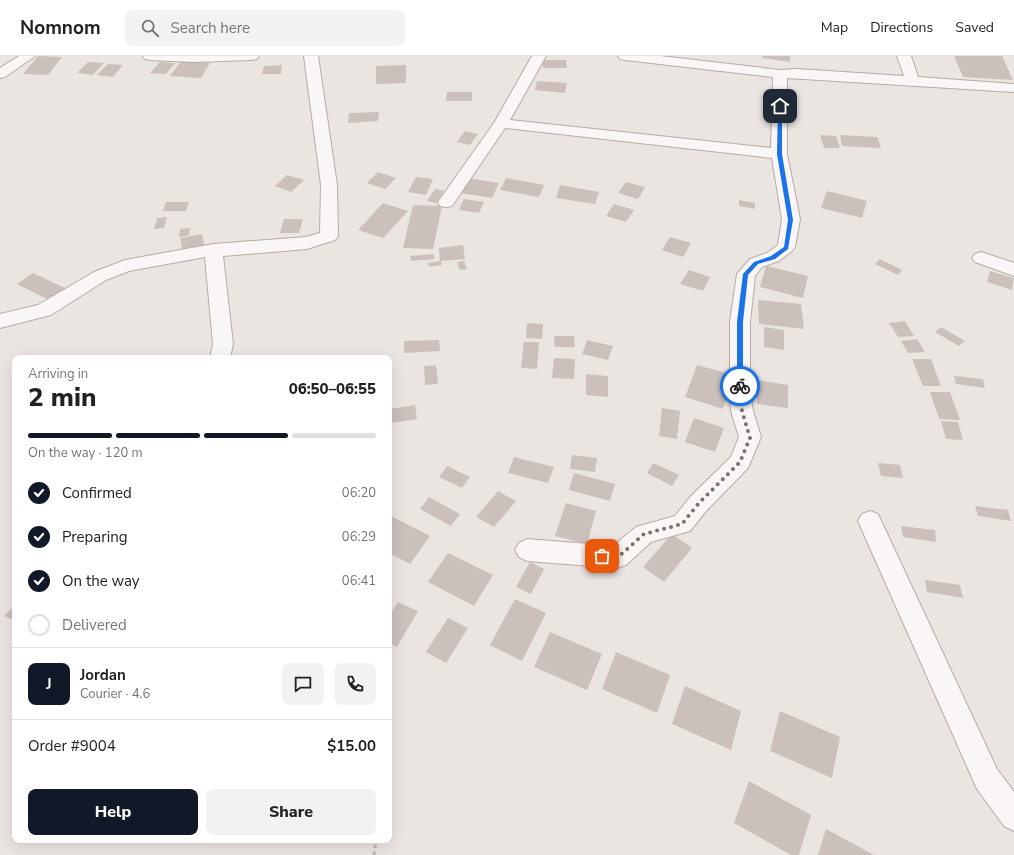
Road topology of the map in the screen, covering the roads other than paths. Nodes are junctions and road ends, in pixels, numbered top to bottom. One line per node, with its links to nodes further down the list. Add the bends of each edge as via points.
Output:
1 (28, 56): 9 (street)
2 (150, 56): 8 (street)
3 (252, 56): 8 (street)
4 (311, 56): 16 (street, via 329,185 329,236 307,243)
5 (539, 56): 13 (street)
6 (625, 56): 10 (street)
7 (904, 56): 11 (street)
8 (195, 57)
9 (0, 74)
10 (780, 74): 11 (street, via 797,73); 14 (street)
11 (914, 82): 12 (street)
12 (1014, 88)
13 (501, 123): 14 (street); 15 (street)
14 (780, 154): 22 (street, via 791,220 786,247 773,257 756,263 746,274 740,322 740,395 750,438 740,462 682,524 644,534 617,558)
15 (446, 202)
16 (213, 250): 19 (street, via 125,266 100,276 44,310); 20 (street, via 223,344)
17 (981, 258): 18 (street)
18 (1014, 270)
19 (0, 321)
20 (221, 355)
21 (870, 521): 23 (street, via 987,779)
22 (526, 550)
23 (1014, 816)

